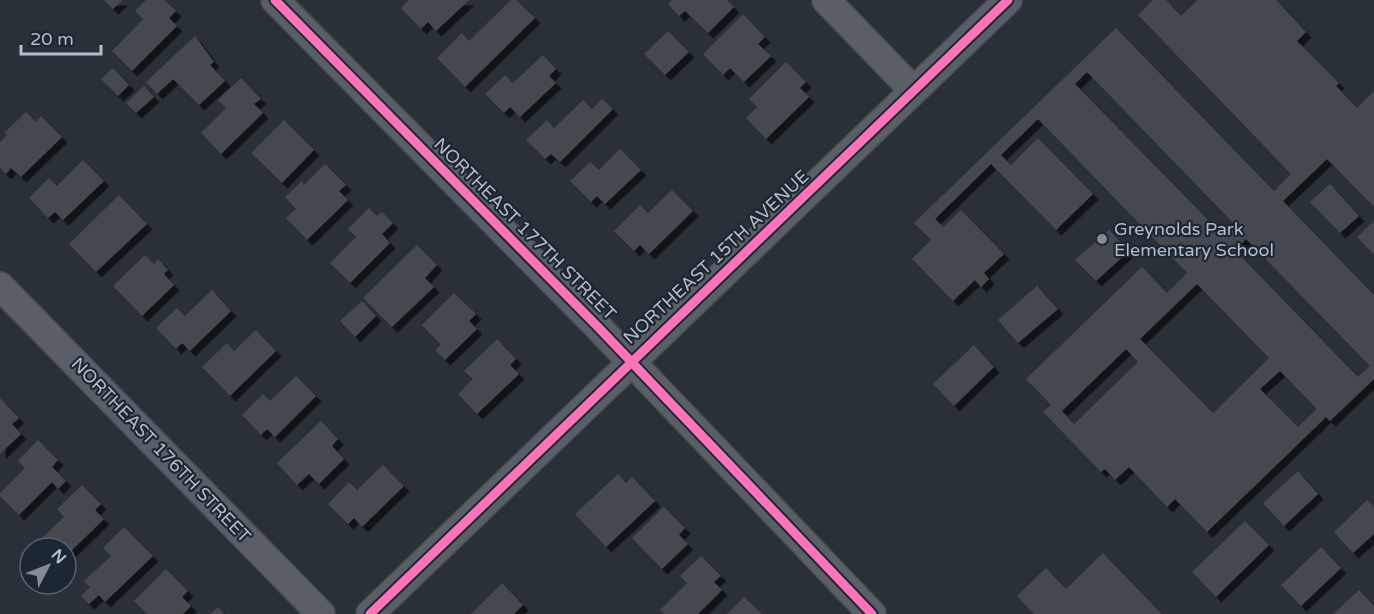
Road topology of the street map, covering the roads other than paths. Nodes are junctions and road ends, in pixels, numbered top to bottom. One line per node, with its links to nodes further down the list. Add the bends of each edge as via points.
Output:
1 (275, 0): 6 (street, NORTHEAST 177TH STREET)
2 (826, 0): 4 (street)
3 (1008, 0): 4 (street, NORTHEAST 15TH AVENUE)
4 (913, 90): 6 (street, NORTHEAST 15TH AVENUE)
5 (0, 286): 7 (street, NORTHEAST 176TH STREET)
6 (631, 361): 8 (street, NORTHEAST 15TH AVENUE); 9 (street, NORTHEAST 177TH STREET)
7 (321, 614)
8 (370, 614)
9 (872, 614)

